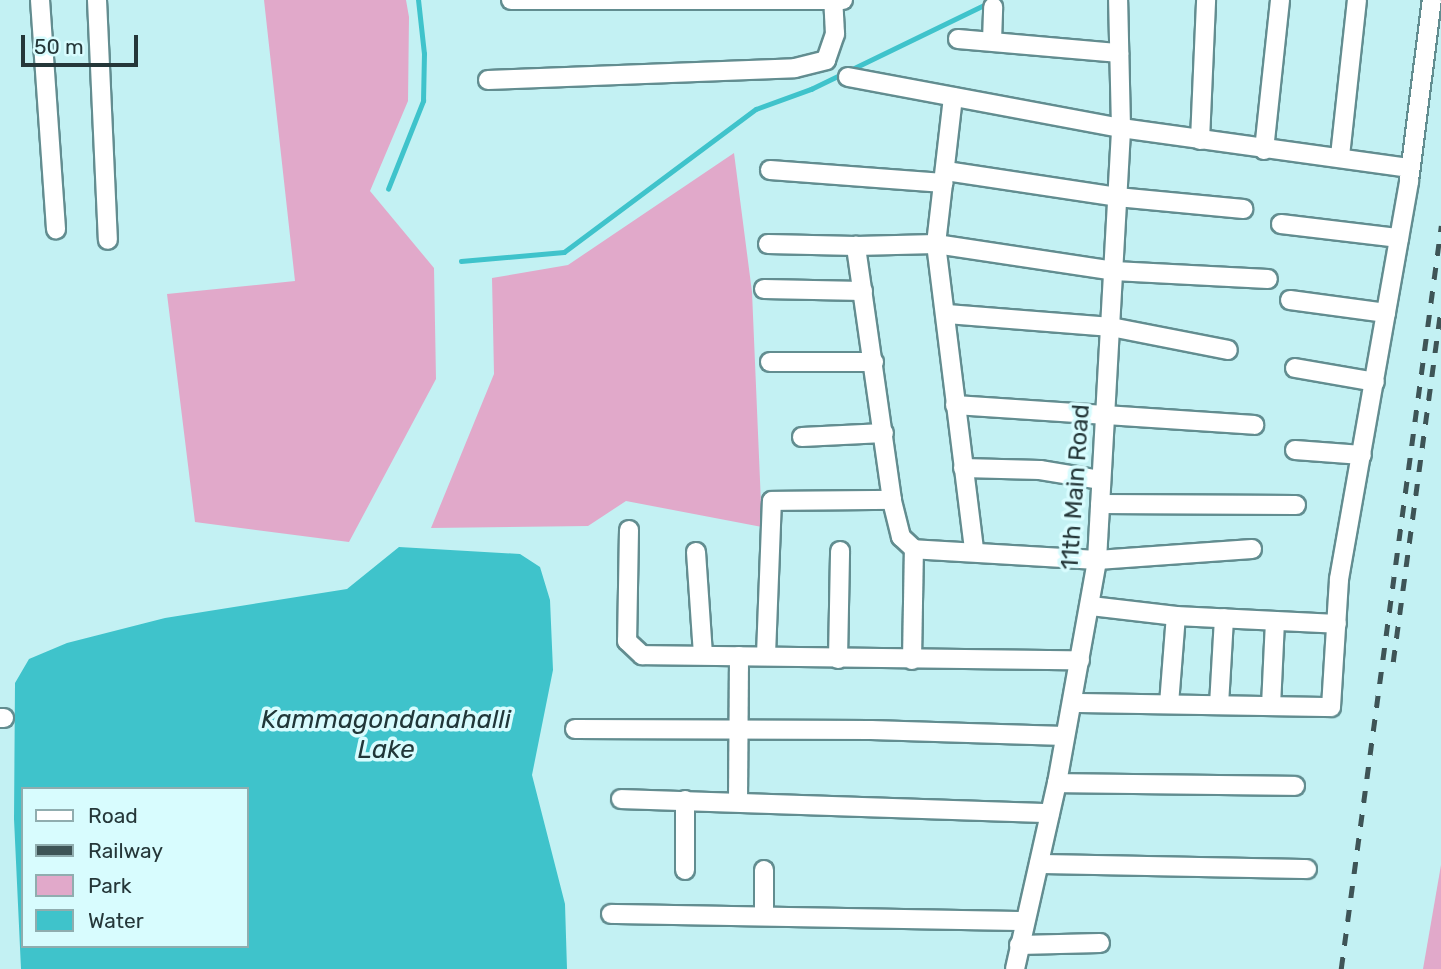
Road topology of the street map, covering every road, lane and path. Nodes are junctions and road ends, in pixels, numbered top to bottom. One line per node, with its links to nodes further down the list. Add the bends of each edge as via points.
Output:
1 (40, 0): 28 (street)
2 (97, 0): 30 (street)
3 (511, 0): 9 (street)
4 (1118, 0): 14 (street, 11th Main Road)
5 (1206, 0): 19 (street)
6 (1280, 0): 20 (street)
7 (1357, 0): 21 (street)
8 (1432, 0): 22 (street)
9 (580, 1): 10 (street)
10 (839, 1): 16 (street, via 835,34 825,60 795,68)
11 (993, 7): 13 (street)
12 (958, 39): 13 (street)
13 (992, 41): 14 (street)
14 (1119, 53): 18 (street, 11th Main Road)
15 (848, 78): 17 (street)
16 (488, 80)
17 (953, 97): 18 (street); 24 (street)
18 (1121, 128): 19 (street); 25 (street, 11th Main Road)
19 (1200, 140): 20 (street)
20 (1264, 150): 21 (street)
21 (1340, 156): 22 (street)
22 (1410, 168): 29 (street)
23 (770, 170): 24 (street)
24 (945, 177): 25 (street); 32 (street)
25 (1117, 197): 26 (street); 34 (street, 11th Main Road)
26 (1244, 209)
27 (1281, 224): 29 (street)
28 (56, 229)
29 (1399, 238): 39 (street)
30 (108, 240)
31 (768, 244): 33 (street)
32 (936, 244): 33 (street); 34 (street); 40 (street)
33 (856, 246): 37 (street)
34 (1114, 271): 35 (street); 41 (street, 11th Main Road)
35 (1268, 279)
36 (764, 289): 37 (street)
37 (863, 291): 44 (street)
38 (1290, 300): 39 (street)
39 (1386, 313): 46 (street)
40 (947, 314): 41 (street); 47 (street)
41 (1111, 327): 42 (street); 48 (street, 11th Main Road)
42 (1228, 350)
43 (771, 362): 44 (street)
44 (874, 362): 50 (street)
45 (1295, 368): 46 (street)
46 (1375, 382): 53 (street)
47 (956, 405): 48 (street); 54 (street)
48 (1106, 413): 49 (street); 55 (street, 11th Main Road)
49 (1254, 425)
50 (884, 433): 51 (street); 56 (street)
51 (802, 437)
52 (1295, 450): 53 (street)
53 (1362, 455): 70 (street, via 1339,579)
54 (963, 468): 55 (street, via 1040,470); 63 (street)
55 (1101, 480): 57 (street, 11th Main Road)
56 (892, 500): 60 (street, via 901,537); 72 (street, via 772,501)
57 (1100, 504): 58 (street); 65 (street, 11th Main Road)
58 (1296, 505)
59 (629, 530): 71 (street, via 627,641 632,651 642,655)
60 (914, 549): 63 (street); 75 (street)
61 (1252, 549): 65 (street)
62 (840, 551): 74 (street)
63 (974, 551): 65 (street)
64 (696, 552): 71 (street)
65 (1097, 561): 66 (street, 11th Main Road)
66 (1091, 607): 67 (street); 76 (street, 11th Main Road)
67 (1176, 616): 68 (street); 78 (street)
68 (1224, 618): 69 (street); 79 (street)
69 (1275, 621): 70 (street); 80 (street)
70 (1337, 624): 80 (street, via 1331,707)
71 (703, 654): 73 (street)
72 (766, 655): 73 (street); 74 (street)
73 (739, 656): 81 (street)
74 (838, 659): 75 (street)
75 (912, 660): 76 (street)
76 (1080, 660): 77 (street, 11th Main Road)
77 (1073, 703): 78 (street); 83 (street, 11th Main Road)
78 (1169, 704): 79 (street)
79 (1219, 705): 80 (street)
80 (1271, 706)
81 (736, 728): 82 (street); 83 (street); 88 (street)
82 (575, 729)
83 (1065, 736): 84 (street, 11th Main Road)
84 (1057, 783): 85 (street); 89 (street, 11th Main Road)
85 (1295, 786)
86 (621, 799): 87 (street)
87 (685, 800): 88 (street); 92 (street)
88 (738, 802): 89 (street)
89 (1050, 813): 90 (street, 11th Main Road)
90 (1039, 864): 91 (street); 96 (street, 11th Main Road)
91 (1307, 869)
92 (685, 870)
93 (764, 870): 95 (street)
94 (611, 914): 95 (street)
95 (764, 915): 96 (street)
96 (1024, 921): 98 (street, 11th Main Road)
97 (1100, 943): 98 (street)
98 (1019, 945): 99 (street, 11th Main Road)
99 (1014, 969)

